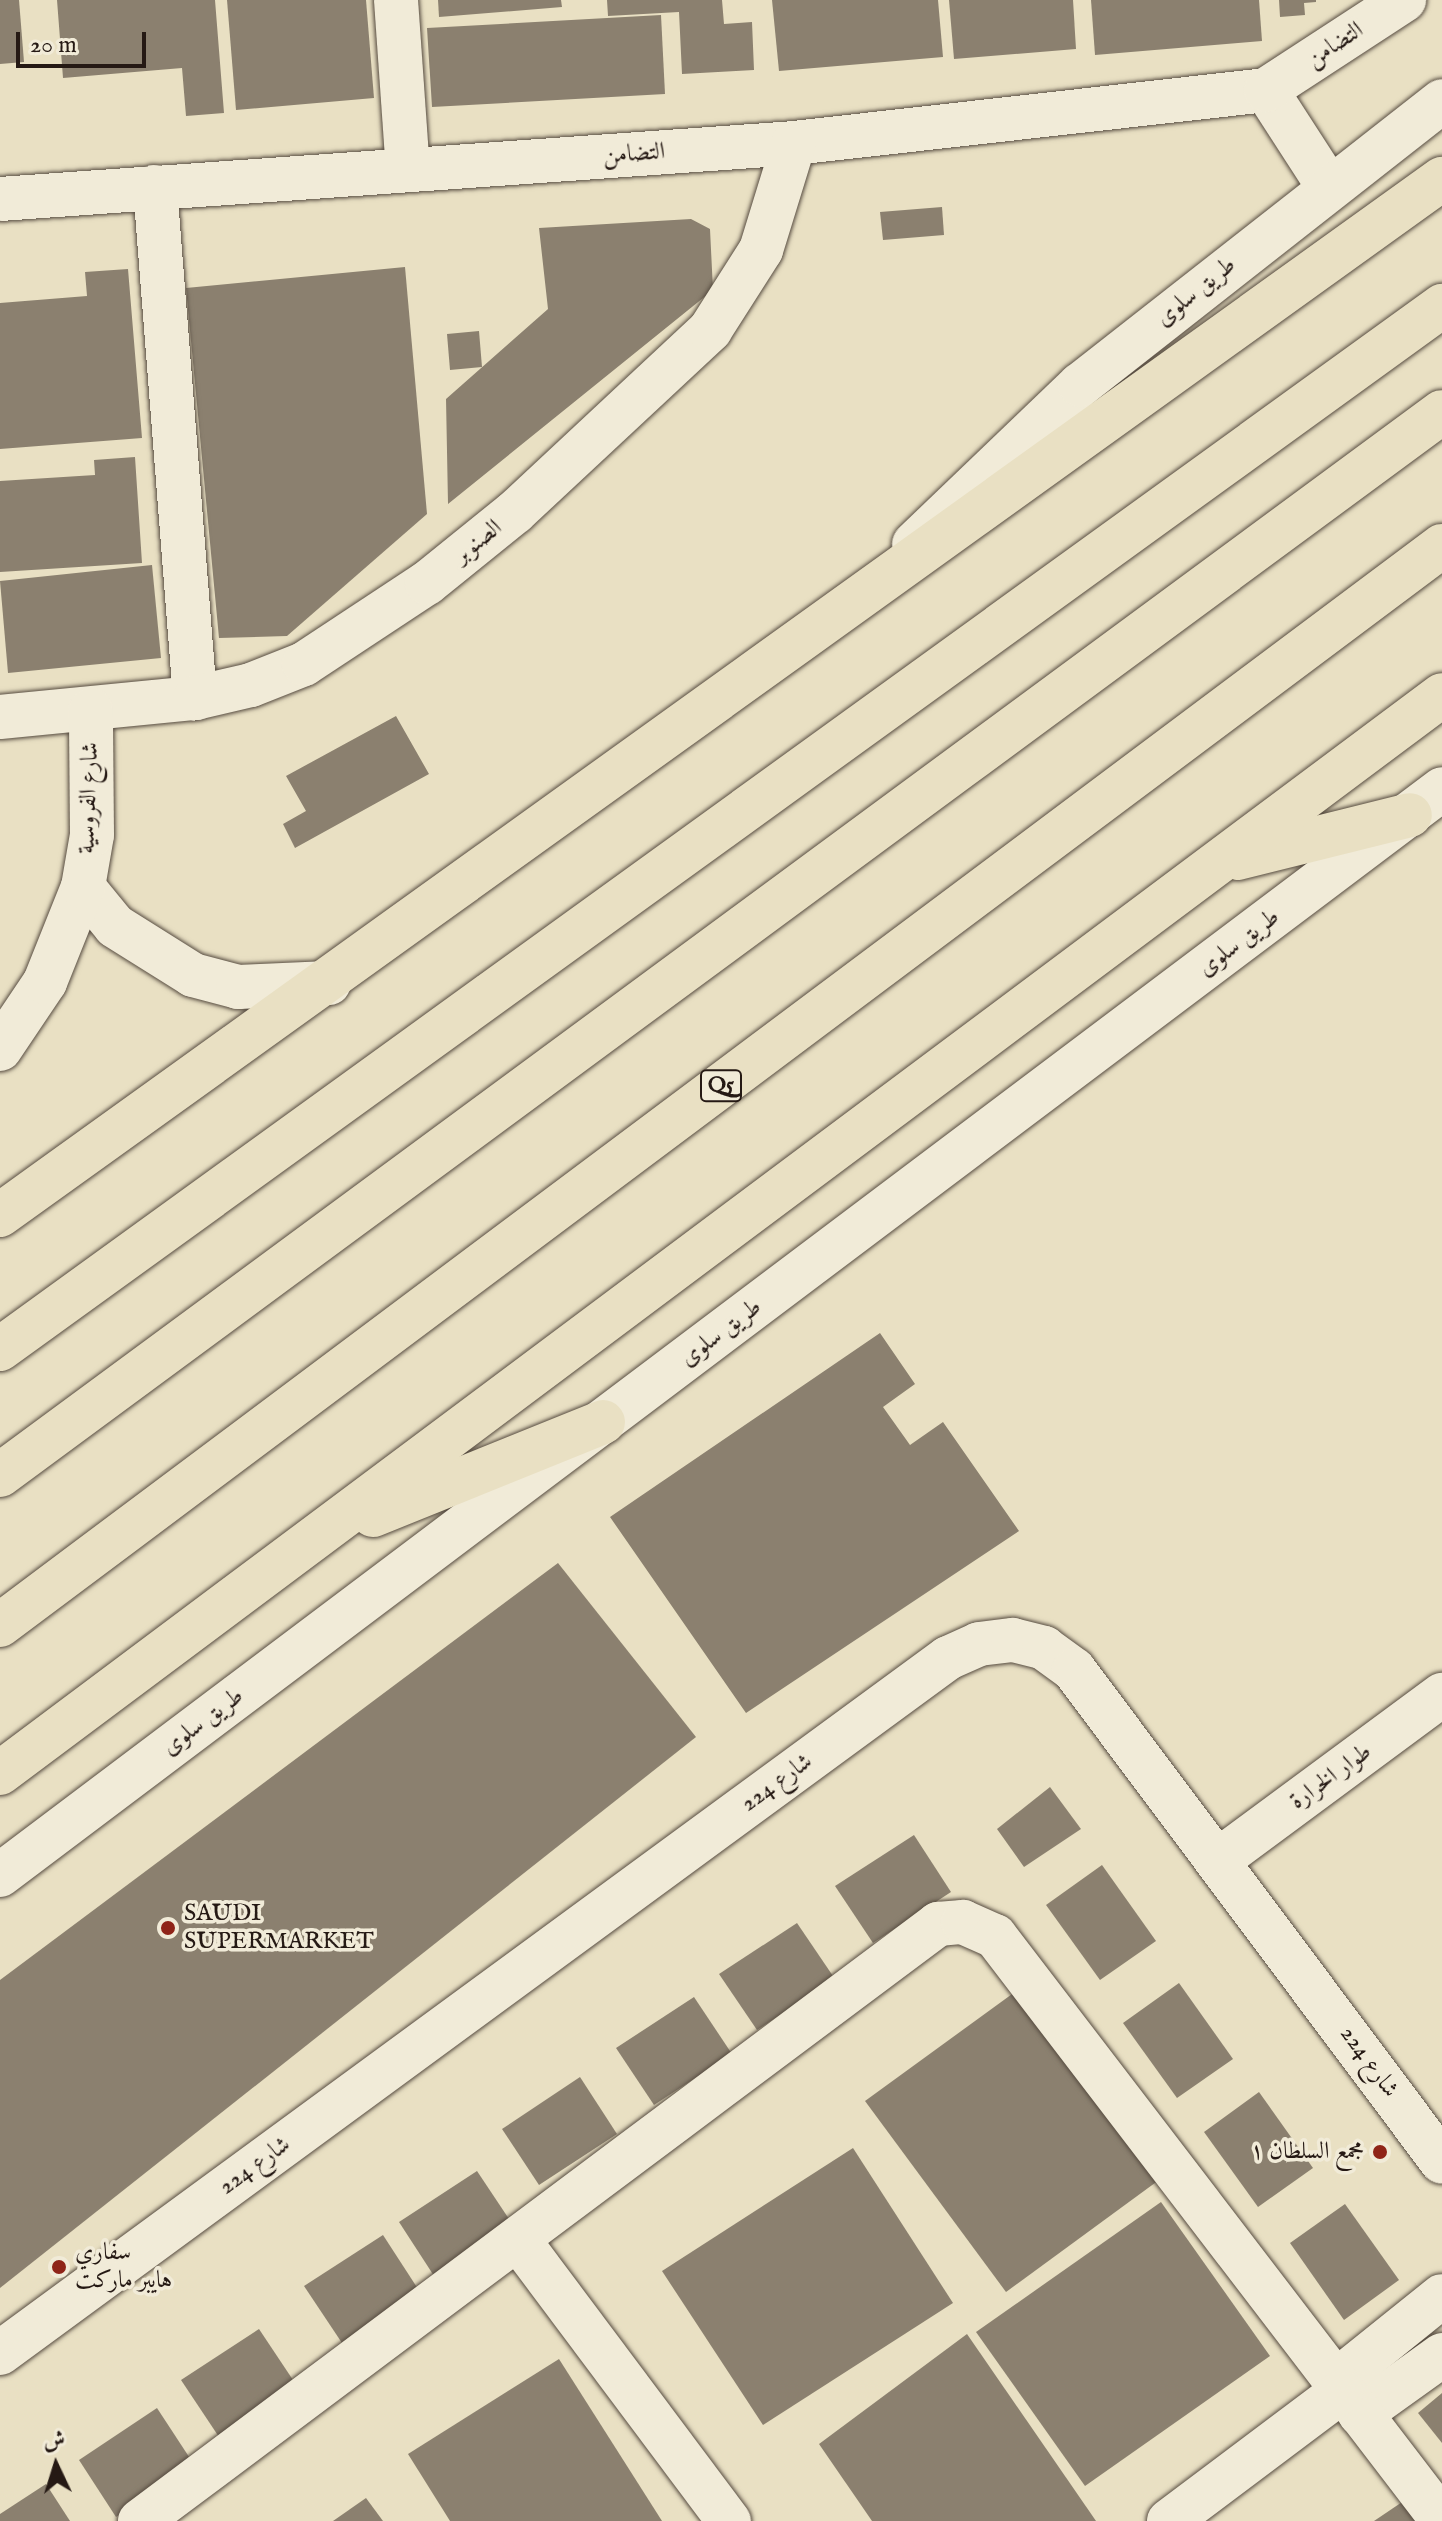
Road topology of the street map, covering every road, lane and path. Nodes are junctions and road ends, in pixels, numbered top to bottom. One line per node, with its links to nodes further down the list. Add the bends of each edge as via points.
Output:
1 (396, 0): 6 (street)
2 (1404, 0): 3 (street, التضامن)
3 (1266, 90): 5 (street, التضامن); 8 (street)
4 (1442, 101): 8 (street, طريق سلوى)
5 (794, 143): 6 (street, التضامن); 16 (street, الصنوبر, via 783,193 744,286 710,330 581,452 427,583 344,639 304,664)
6 (408, 170): 9 (street, التضامن)
7 (1442, 179): 14 (main road, طريق سلوى)
8 (1328, 186): 14 (street, طريق سلوى, via 1080,385)
9 (155, 187): 10 (street, التضامن); 16 (street)
10 (0, 199)
11 (1442, 306): 25 (main road)
12 (1442, 412): 27 (main road)
13 (1442, 546): 29 (main road, Q5)
14 (862, 598): 22 (main road, طريق سلوى)
15 (1442, 695): 20 (main road)
16 (195, 698): 17 (street, الصنوبر)
17 (91, 710): 18 (street, الصنوبر); 21 (street, شارع الفروسية, via 92,835)
18 (0, 717)
19 (1426, 802): 20 (main road); 26 (street, طريق سلوى)
20 (1221, 863): 28 (main road)
21 (83, 887): 22 (street, شارع الفروسية, via 115,926 193,975 238,987); 23 (street, شارع الفروسية, via 45,982)
22 (329, 983): 24 (main road, طريق سلوى)
23 (0, 1049)
24 (0, 1215)
25 (0, 1349)
26 (603, 1422): 28 (main road); 33 (street, طريق سلوى)
27 (0, 1475)
28 (315, 1538): 31 (main road)
29 (0, 1625)
30 (1442, 1695): 32 (street, طوار الخرارة)
31 (0, 1773)
32 (1220, 1859): 34 (street, شارع 224); 37 (street, شارع 224, via 1074,1670 1044,1648 1013,1640 979,1644 948,1658)
33 (0, 1875)
34 (1442, 2162)
35 (520, 2242): 39 (street, via 938,1924 963,1922 995,1936); 41 (street); 42 (street)
36 (1442, 2296): 39 (street)
37 (0, 2353)
38 (1442, 2355): 39 (street)
39 (1346, 2396): 40 (street); 43 (street)
40 (1442, 2520)
41 (140, 2521)
42 (729, 2521)
43 (1169, 2521)

